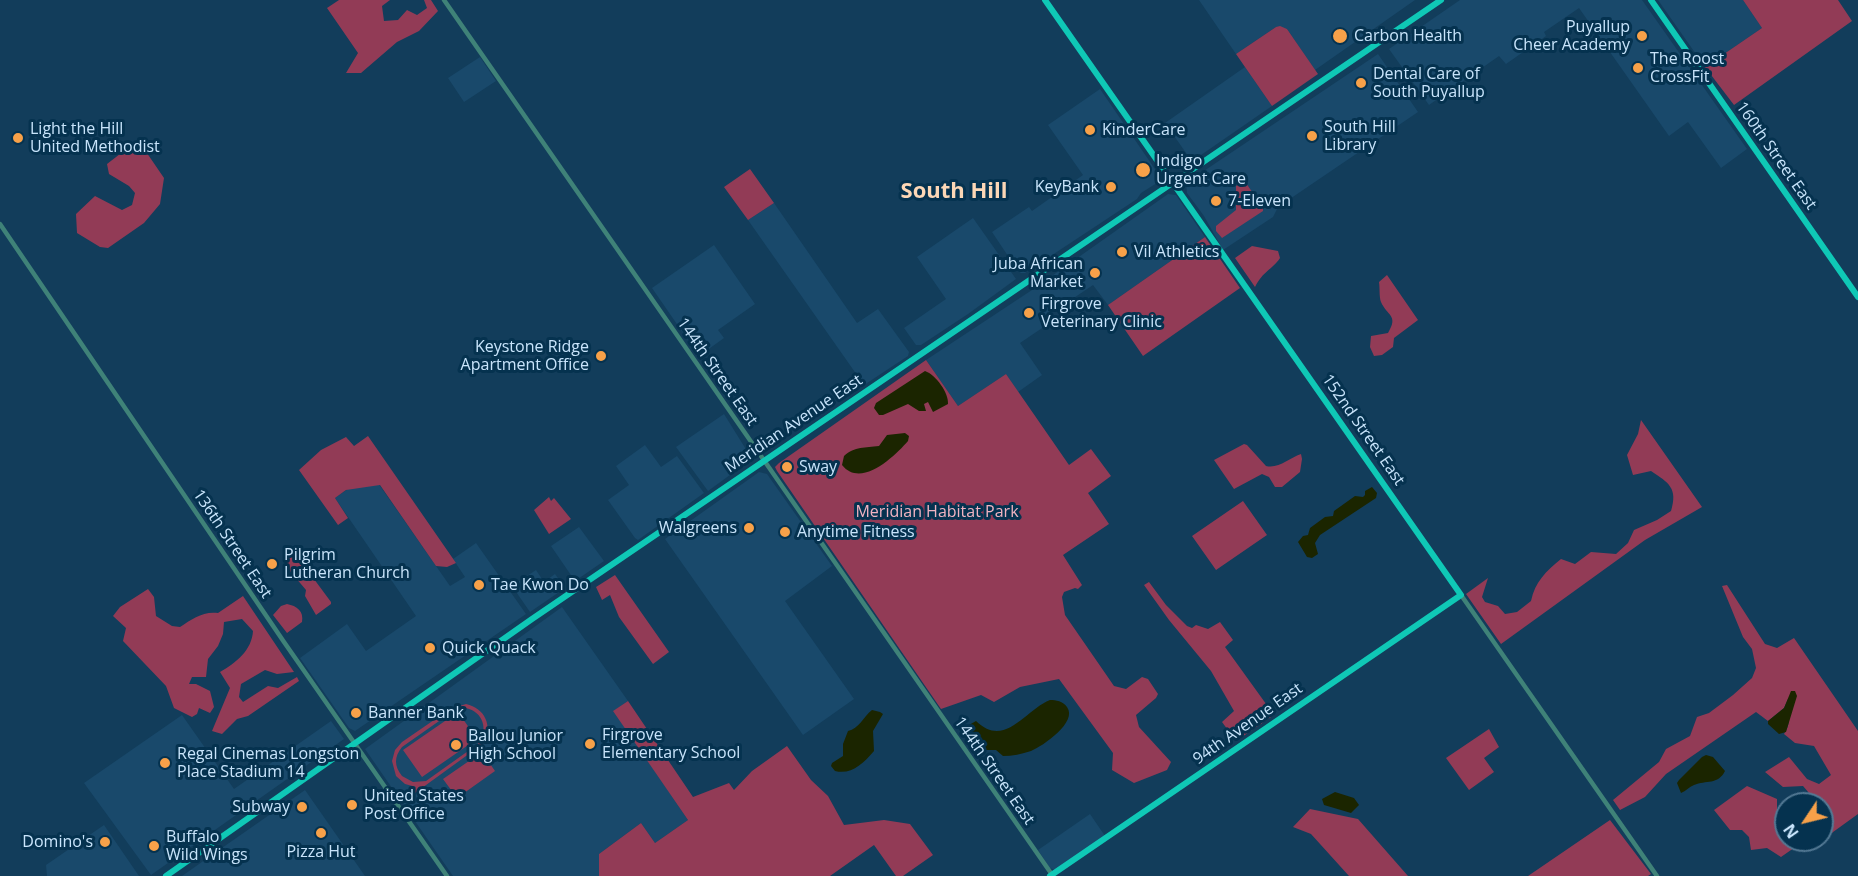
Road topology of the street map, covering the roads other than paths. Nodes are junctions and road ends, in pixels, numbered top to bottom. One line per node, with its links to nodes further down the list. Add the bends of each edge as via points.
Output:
1 (444, 0): 8 (street, 144th Street East)
2 (1045, 0): 5 (main road, 152nd Street East)
3 (1441, 0): 5 (main road, Meridian Avenue East)
4 (1651, 0): 7 (main road, 160th Street East)
5 (1173, 182): 8 (main road, Meridian Avenue East); 9 (main road, 152nd Street East)
6 (0, 224): 10 (street, 136th Street East)
7 (1858, 297)
8 (763, 461): 10 (main road, Meridian Avenue East); 13 (street, 144th Street East)
9 (1461, 595): 13 (main road, 94th Avenue East); 14 (street, 152nd Street East)
10 (354, 744): 11 (main road, Meridian Avenue East); 12 (street, 136th Street East)
11 (166, 876)
12 (447, 876)
13 (1052, 876)
14 (1658, 876)

